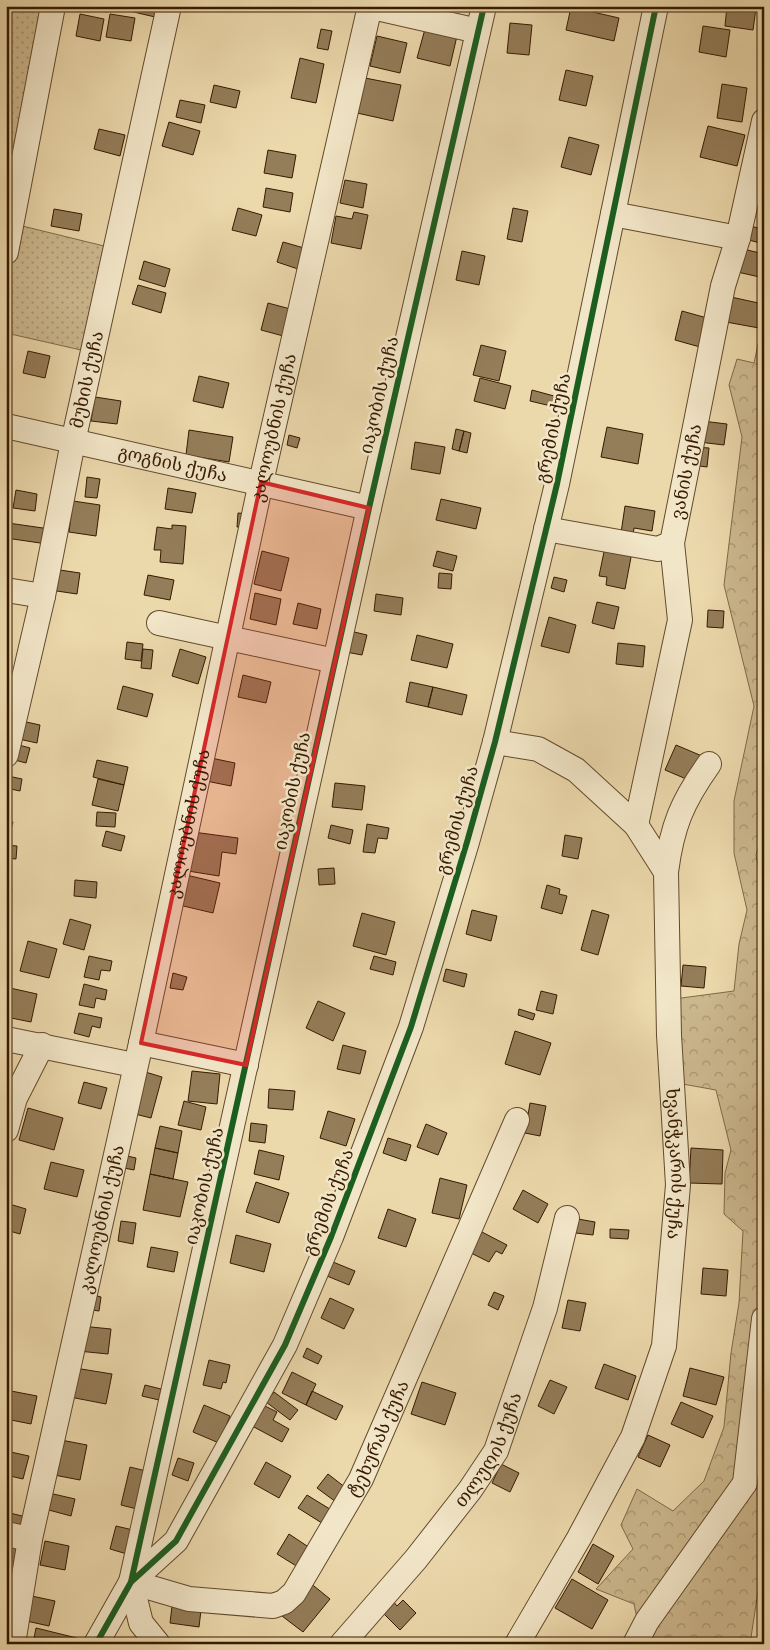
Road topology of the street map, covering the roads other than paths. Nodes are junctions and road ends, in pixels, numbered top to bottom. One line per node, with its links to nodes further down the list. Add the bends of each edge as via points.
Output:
1 (52, 6): 10 (street)
2 (169, 6): 12 (street, მუხის ქუჩა)
3 (370, 6): 6 (street); 13 (street, კალოუბნის ქუჩა)
4 (484, 6): 6 (street, იაკობის ქუჩა)
5 (656, 6): 8 (street, გრემის ქუჩა)
6 (478, 31): 14 (street, იაკობის ქუჩა)
7 (764, 120): 9 (street, ვანის ქუჩა)
8 (613, 214): 9 (street); 15 (street, გრემის ქუჩა)
9 (738, 238): 16 (street, ვანის ქუჩა, via 723,286)
10 (6, 252)
11 (6, 426): 12 (street, გოგნის ქუჩა)
12 (73, 442): 13 (street, გოგნის ქუჩა); 18 (street, მუხის ქუჩა)
13 (261, 482): 14 (street, გოგნის ქუჩა); 20 (street, კალოუბნის ქუჩა)
14 (369, 508): 21 (street, იაკობის ქუჩა)
15 (546, 529): 16 (street, via 658,549); 22 (street, გრემის ქუჩა)
16 (672, 543): 25 (street, ვანის ქუჩა, via 680,620)
17 (6, 590): 18 (street)
18 (43, 596): 23 (street, მუხის ქუჩა)
19 (159, 623): 20 (street)
20 (228, 637): 21 (street); 29 (street, კალოუბნის ქუჩა)
21 (335, 661): 30 (street, იაკობის ქუჩა)
22 (495, 742): 25 (street, via 538,749 576,770); 37 (street, გრემის ქუჩა, via 411,1026 331,1238 285,1345 176,1541)
23 (6, 755)
24 (709, 764): 26 (street, ხვანჭკარის ქუჩა, via 679,812)
25 (636, 825): 26 (street)
26 (666, 872): 42 (street, ხვანჭკარის ქუჩა, via 669,1035 678,1184 664,1346 633,1437)
27 (6, 1039): 28 (street)
28 (42, 1045): 29 (street); 32 (street, via 15,1098)
29 (138, 1054): 30 (street); 36 (street, კალოუბნის ქუჩა)
30 (246, 1066): 37 (street, იაკობის ქუჩა)
31 (517, 1120): 37 (street, ტეხურას ქუჩა, via 361,1479 294,1593 273,1606 189,1598)
32 (6, 1130)
33 (567, 1218): 41 (street, თლუღის ქუჩა, via 545,1308 496,1450 470,1490 416,1559)
34 (764, 1319): 43 (street, via 745,1483 647,1621)
35 (6, 1534): 36 (street)
36 (30, 1538): 38 (street, კალოუბნის ქუჩა)
37 (131, 1582): 39 (street); 40 (street, via 141,1623)
38 (13, 1644)
39 (96, 1644)
40 (158, 1644)
41 (342, 1644)
42 (517, 1644)
43 (635, 1644)

